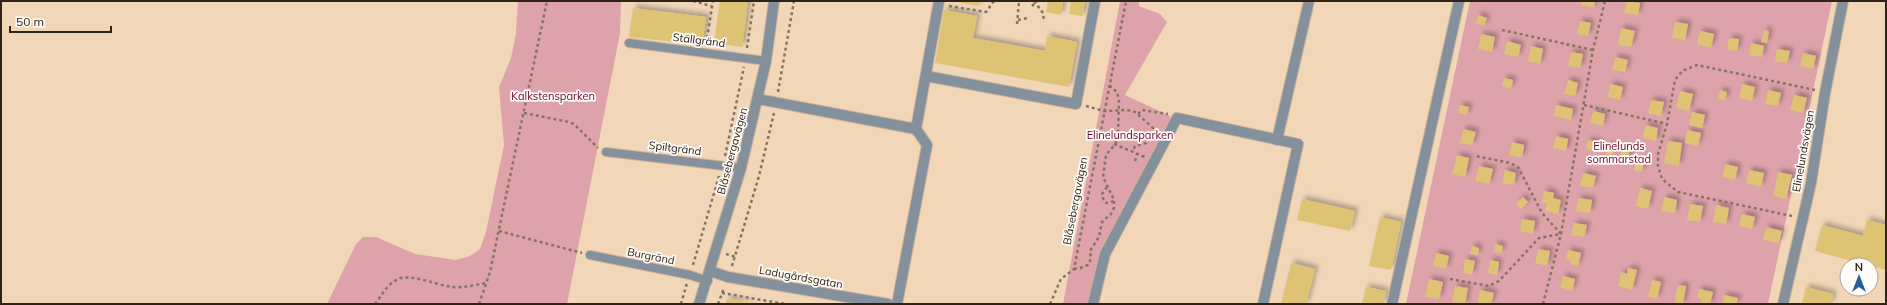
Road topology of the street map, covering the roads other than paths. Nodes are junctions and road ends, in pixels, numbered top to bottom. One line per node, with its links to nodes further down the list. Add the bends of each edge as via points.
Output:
1 (774, 1): 8 (street, Blåsebergavägen)
2 (1096, 1): 9 (street, via 1076,104)
3 (1309, 1): 12 (street)
4 (1459, 1): 22 (street)
5 (1843, 1): 23 (street, Elinelundsvägen, via 1811,183)
6 (939, 2): 9 (street)
7 (629, 42): 8 (street, Ställgränd)
8 (766, 60): 10 (street, Blåsebergavägen)
9 (926, 76): 11 (street)
10 (758, 99): 11 (street); 14 (street, Blåsebergavägen)
11 (916, 129): 19 (street, via 927,145)
12 (1277, 140): 20 (street, via 1177,118 1105,254); 21 (street, via 1298,144)
13 (606, 152): 14 (street, Spiltgränd)
14 (741, 168): 16 (street, Blåsebergavägen)
15 (590, 255): 16 (street, Burgränd, via 690,275)
16 (709, 276): 17 (street, Blåsebergavägen); 18 (street, Ladugårdsgatan)
17 (699, 304)
18 (888, 304)
19 (898, 304)
20 (1093, 304)
21 (1263, 304)
22 (1392, 304)
23 (1783, 304)

